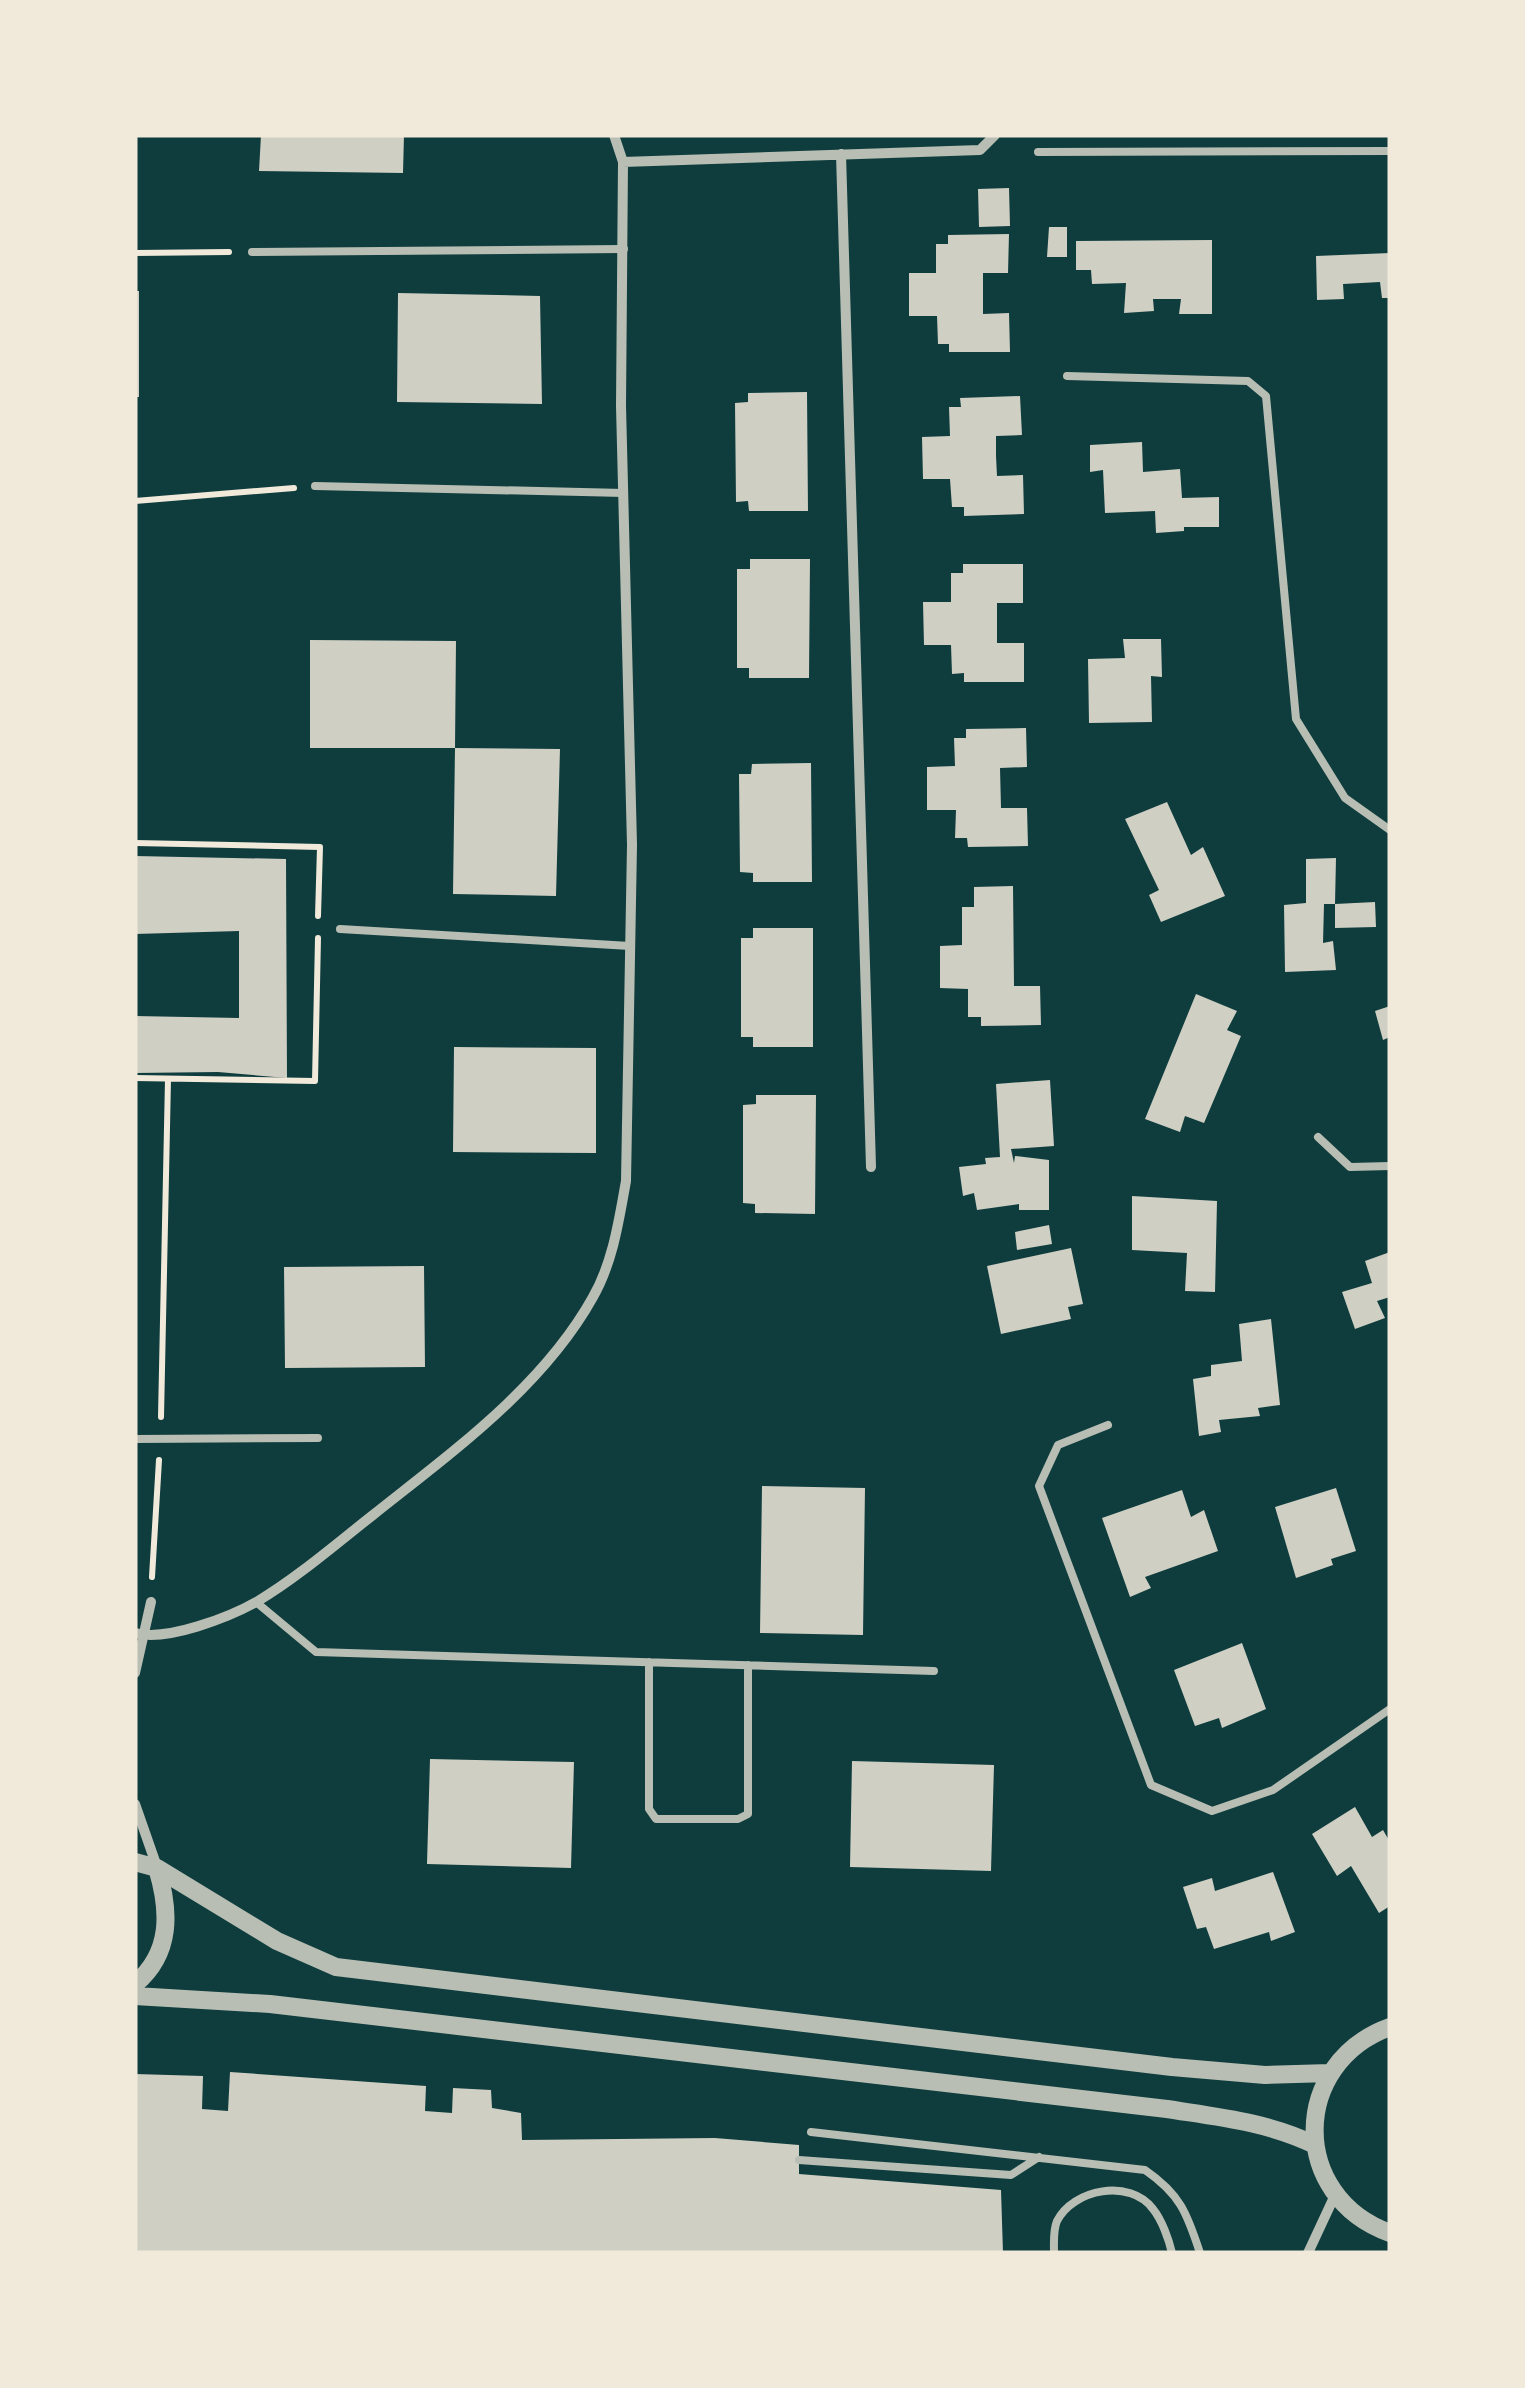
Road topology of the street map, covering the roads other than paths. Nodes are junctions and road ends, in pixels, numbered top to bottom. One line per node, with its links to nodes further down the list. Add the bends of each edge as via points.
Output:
1 (614, 135): 6 (street)
2 (995, 135): 5 (street, via 980,150)
3 (1390, 151): 4 (lane)
4 (1038, 152)
5 (841, 154): 6 (street); 17 (street)
6 (623, 162): 7 (street)
7 (624, 249): 8 (lane); 11 (street)
8 (252, 252)
9 (1067, 376): 12 (lane, via 1248,381 1266,396 1296,719 1344,798)
10 (315, 486): 11 (lane)
11 (624, 493): 14 (street)
12 (1390, 830)
13 (340, 929): 14 (lane)
14 (630, 946): 22 (street, via 626,1181 616,1236 594,1296 519,1392 432,1468)
15 (1318, 1137): 16 (lane, via 1350,1167)
16 (1390, 1166)
17 (871, 1167)
18 (1108, 1425): 28 (lane, via 1058,1445 1039,1486 1152,1785 1212,1812 1273,1790)
19 (318, 1438): 20 (lane)
20 (135, 1440)
21 (151, 1602): 23 (street)
22 (256, 1602): 23 (street, via 184,1630); 24 (lane, via 316,1652)
23 (139, 1634): 27 (street)
24 (649, 1662): 25 (lane); 25 (lane, via 649,1809 656,1819 748,1814)
25 (748, 1666): 26 (lane)
26 (934, 1671)
27 (135, 1673)
28 (1390, 1709)
29 (135, 1804): 31 (street)
30 (135, 1862): 31 (street)
31 (158, 1868): 32 (street, via 168,1917 165,1939); 35 (street, via 277,1941 336,1967 1172,2066 1266,2075)
32 (135, 1984)
33 (135, 1996): 37 (street, via 270,2004 1167,2109 1248,2121)
34 (1390, 2026): 35 (street, via 1364,2038)
35 (1330, 2072): 37 (street, via 1314,2120)
36 (811, 2132): 38 (lane)
37 (1315, 2145): 40 (street)
38 (1040, 2157): 39 (lane, via 1011,2174); 44 (lane, via 1145,2170 1181,2202)
39 (799, 2160)
40 (1335, 2195): 41 (street); 45 (street)
41 (1390, 2233)
42 (1054, 2253): 43 (lane, via 1056,2223 1074,2200 1103,2192 1133,2193 1153,2208)
43 (1172, 2253)
44 (1200, 2253)
45 (1308, 2253)

